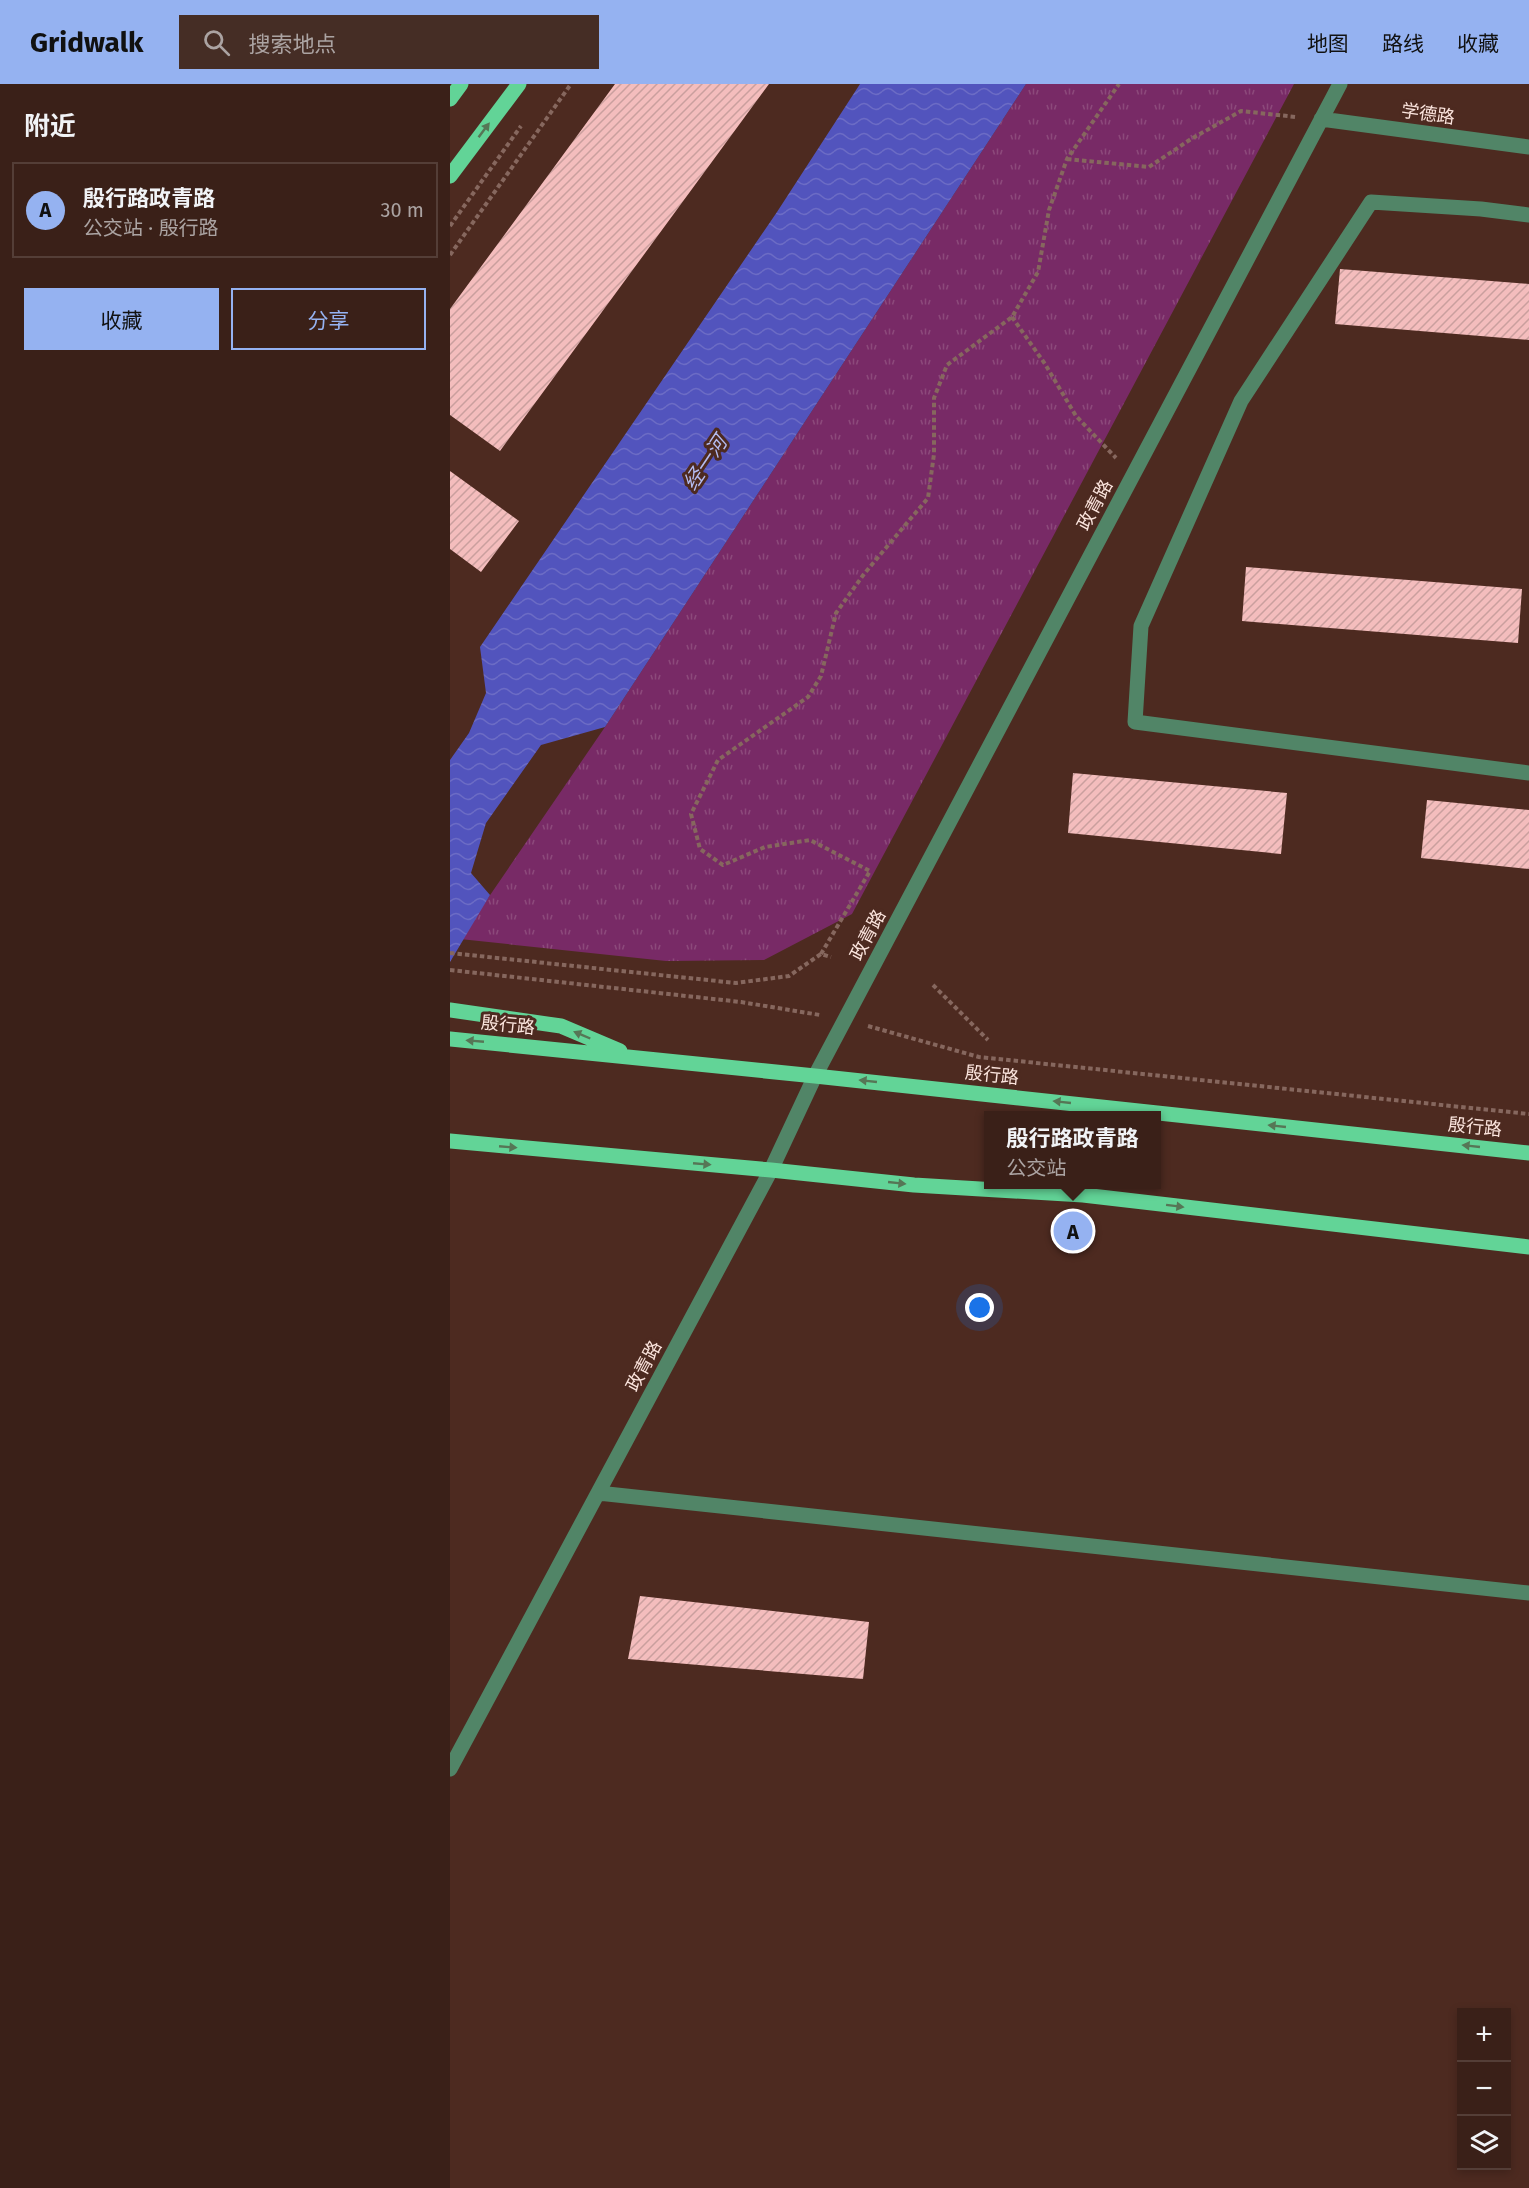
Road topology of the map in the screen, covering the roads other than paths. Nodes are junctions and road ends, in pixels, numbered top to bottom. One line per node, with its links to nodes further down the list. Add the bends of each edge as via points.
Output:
1 (461, 84): 4 (main road)
2 (519, 84): 7 (main road, one-way to 2)
3 (1340, 84): 5 (street, 政青路)
4 (450, 99)
5 (1321, 119): 6 (street, 学德路); 13 (street, 政青路)
6 (1529, 147)
7 (450, 176)
8 (1529, 215): 9 (street, via 1371,202 1240,401 1141,626 1135,723)
9 (1529, 774)
10 (450, 1010): 12 (main road, one-way to 10, via 561,1026)
11 (450, 1039): 12 (main road, 殷行路, one-way to 11)
12 (636, 1058): 13 (main road, 殷行路)
13 (815, 1076): 14 (main road, 殷行路, one-way to 13); 18 (street, 政青路)
14 (1140, 1111)
15 (1161, 1113): 17 (main road, 殷行路, one-way to 15)
16 (450, 1141): 18 (main road, one-way to 18)
17 (1529, 1153)
18 (771, 1170): 19 (main road, one-way to 19, via 914,1185 1083,1195); 20 (street, 政青路)
19 (1529, 1247)
20 (598, 1493): 21 (street); 22 (street, 政青路)
21 (1529, 1593)
22 (450, 1769)

